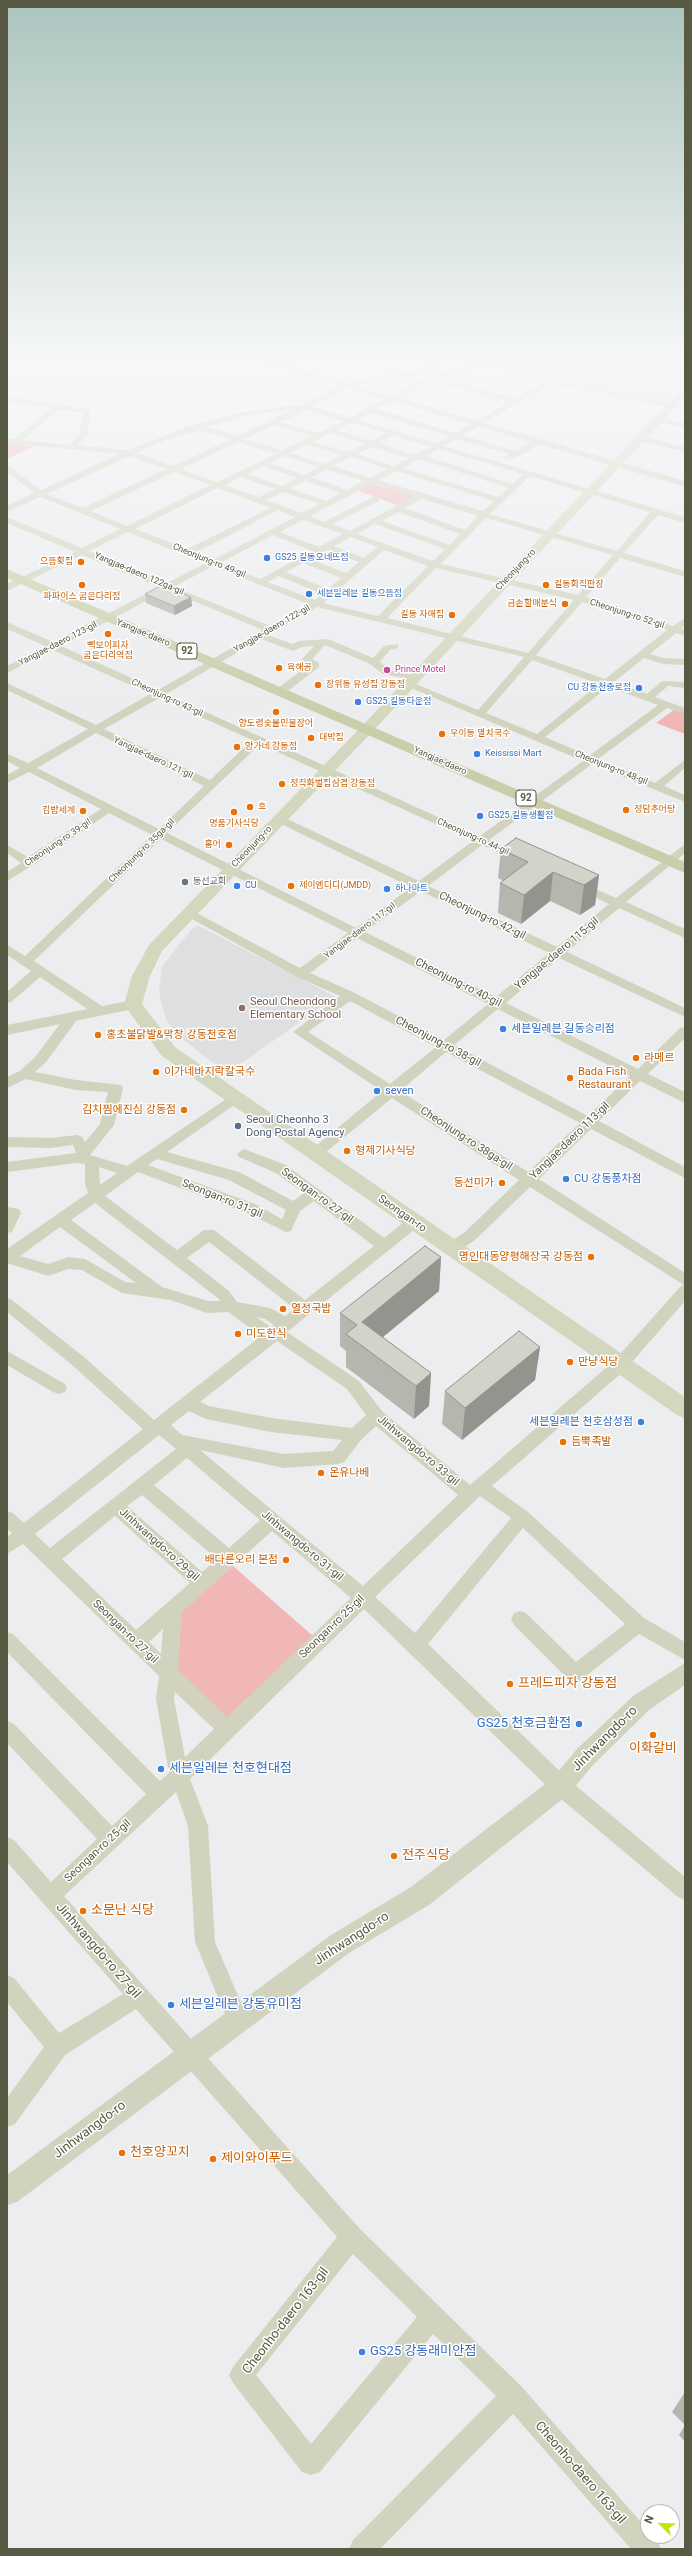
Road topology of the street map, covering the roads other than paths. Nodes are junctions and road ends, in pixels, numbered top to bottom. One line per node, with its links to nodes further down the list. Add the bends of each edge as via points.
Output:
1 (21, 479): 26 (street, Cheonjung-ro 49-gil)
2 (72, 479): 26 (street)
3 (151, 479): 35 (street)
4 (202, 479): 21 (street, Cheonjung-ro 52-gil)
5 (230, 479): 21 (street)
6 (256, 479): 23 (street)
7 (302, 479): 23 (street)
8 (308, 479): 24 (street)
9 (365, 479): 18 (street)
10 (374, 479): 18 (street, Yangjae-daero 123-gil)
11 (430, 479): 19 (street)
12 (449, 479): 19 (street)
13 (490, 479): 22 (street)
14 (522, 479): 22 (street)
15 (549, 479): 25 (street)
16 (603, 479): 25 (main road, Cheonjung-ro)
17 (669, 479): 20 (street)
18 (371, 481): 24 (street, Yangjae-daero 123-gil); 27 (street)
19 (442, 483): 29 (street)
20 (685, 484)
21 (218, 485): 28 (street, Cheonjung-ro 52-gil); 43 (street)
22 (514, 487): 29 (street)
23 (283, 489): 28 (street); 31 (street)
24 (351, 492): 30 (street); 31 (street, Yangjae-daero 123-gil)
25 (591, 492): 36 (street); 47 (main road, Cheonjung-ro)
26 (40, 494): 34 (street); 35 (street, Cheonjung-ro 49-gil)
27 (421, 496): 33 (street); 37 (street)
28 (260, 500): 32 (street, Cheonjung-ro 52-gil)
29 (500, 500): 37 (street)
30 (382, 501): 33 (street); 42 (street)
31 (327, 504): 38 (street, Yangjae-daero 123-gil)
32 (278, 507): 38 (street, Cheonjung-ro 52-gil); 52 (street)
33 (400, 508): 41 (street); 45 (street)
34 (7, 509)
35 (84, 511): 43 (street, Cheonjung-ro 49-gil)
36 (656, 511): 40 (street); 53 (street, Cheonjung-ro 52-gil)
37 (485, 514): 45 (street); 47 (street)
38 (303, 516): 42 (street, Cheonjung-ro 52-gil); 44 (street, Yangjae-daero 123-gil)
39 (7, 520): 51 (street, Yangjae-daero 122ga-gil)
40 (685, 520)
41 (375, 521): 46 (street); 49 (street)
42 (326, 524): 46 (street, Cheonjung-ro 52-gil)
43 (128, 529): 51 (street); 52 (street, Cheonjung-ro 49-gil)
44 (272, 532): 50 (street); 56 (street, Yangjae-daero 123-gil)
45 (466, 533): 49 (street)
46 (351, 534): 48 (street, Cheonjung-ro 52-gil); 50 (street)
47 (551, 534): 53 (street); 63 (main road, Cheonjung-ro)
48 (382, 546): 55 (street, Yangjae-daero 122-gil); 57 (street, Cheonjung-ro 52-gil)
49 (451, 548): 57 (street)
50 (323, 549): 54 (street); 55 (street)
51 (83, 551): 62 (street); 65 (street, Yangjae-daero 122ga-gil)
52 (187, 553): 56 (street, Cheonjung-ro 49-gil)
53 (618, 554): 58 (street); 68 (street, Cheonjung-ro 52-gil)
54 (303, 560): 60 (street); 61 (street)
55 (365, 561): 61 (street, Yangjae-daero 122-gil)
56 (213, 563): 64 (street, Cheonjung-ro 49-gil); 65 (street, Yangjae-daero 123-gil)
57 (434, 565): 63 (street, Cheonjung-ro 52-gil); 71 (street)
58 (683, 571)
59 (7, 573): 62 (main road, Yangjae-daero / 92)
60 (279, 573): 64 (street); 67 (street)
61 (347, 577): 67 (street, Yangjae-daero 122-gil)
62 (23, 580): 66 (street); 70 (main road, Yangjae-daero / 92)
63 (506, 580): 68 (street, Cheonjung-ro 52-gil); 78 (main road, Cheonjung-ro)
64 (261, 582): 69 (street, Cheonjung-ro 49-gil)
65 (168, 586): 70 (street, Yangjae-daero 123-gil); 75 (street, Yangjae-daero 122ga-gil)
66 (7, 588)
67 (329, 593): 69 (street, Yangjae-daero 122-gil)
68 (579, 598): 74 (street, Cheonjung-ro 52-gil); 83 (street)
69 (316, 604): 71 (street, Cheonjung-ro 49-gil); 75 (street, Yangjae-daero 122-gil)
70 (109, 618): 80 (street, Yangjae-daero 123-gil); 84 (main road, Yangjae-daero / 92)
71 (381, 620): 78 (street, Cheonjung-ro 49-gil)
72 (685, 621): 74 (street, Cheonjung-ro 52-gil)
73 (8, 626): 80 (street, Cheonjung-ro 43-gil)
74 (674, 629): 76 (street, Cheonjung-ro 52-gil); 82 (street)
75 (270, 630): 77 (street, Yangjae-daero 122-gil)
76 (685, 633)
77 (260, 636): 79 (street, via 293,648 300,644); 84 (street, Yangjae-daero 122-gil)
78 (453, 636): 83 (street, Cheonjung-ro 49-gil); 88 (main road, Cheonjung-ro)
79 (322, 643): 85 (street, via 328,642); 92 (street, via 306,660 315,665)
80 (53, 646): 87 (street, Yangjae-daero 123-gil); 93 (street, Cheonjung-ro 43-gil)
81 (395, 646): 85 (street, via 387,648)
82 (643, 655): 86 (street, via 663,661); 89 (street)
83 (530, 656): 89 (street, Cheonjung-ro 49-gil); 97 (street)
84 (214, 662): 92 (main road, Yangjae-daero / 92); 93 (street, Yangjae-daero 121-gil)
85 (374, 662): 88 (street, via 387,672)
86 (685, 662)
87 (7, 670)
88 (410, 681): 97 (street, Cheonjung-ro 48-gil); 98 (main road, Cheonjung-ro)
89 (607, 683): 94 (street, Cheonjung-ro 49-gil); 100 (street)
90 (685, 685): 94 (street, via 666,684)
91 (7, 686): 99 (street)
92 (281, 691): 98 (main road, Yangjae-daero / 92)
93 (159, 694): 99 (street, Yangjae-daero 121-gil); 101 (street, Cheonjung-ro 43-gil)
94 (648, 698): 95 (street, Cheonjung-ro 49-gil)
95 (666, 704): 96 (street, Cheonjung-ro 49-gil); 103 (street)
96 (685, 711)
97 (480, 714): 100 (street, Cheonjung-ro 48-gil)
98 (367, 729): 106 (main road, Cheonjung-ro); 111 (main road, Yangjae-daero / 92)
99 (96, 730): 105 (street, Yangjae-daero 121-gil); 108 (street, Yangjae-daero 121-gil)
100 (538, 738): 103 (street, Cheonjung-ro 48-gil)
101 (258, 740): 106 (street, Cheonjung-ro 43-gil); 108 (street, Cheonjung-ro 35ga-gil)
102 (7, 757): 105 (street)
103 (590, 760): 109 (street, Cheonjung-ro 48-gil); 111 (street)
104 (685, 763): 109 (street)
105 (29, 768): 107 (street, Yangjae-daero 121-gil); 112 (street)
106 (326, 771): 113 (main road, Cheonjung-ro); 115 (street, Cheonjung-ro 44-gil)
107 (7, 780)
108 (211, 785): 114 (street, Cheonjung-ro 35ga-gil)
109 (656, 787): 110 (street, Cheonjung-ro 48-gil)
110 (685, 799)
111 (534, 802): 115 (street, Yangjae-daero 117-gil); 118 (main road, Yangjae-daero / 92)
112 (109, 808): 114 (street); 119 (street, Cheonjung-ro 39-gil)
113 (279, 819): 122 (main road, Cheonjung-ro); 125 (street, Cheonjung-ro 42-gil)
114 (160, 833): 122 (street); 132 (street, Cheonjung-ro 35ga-gil)
115 (482, 841): 120 (street, Cheonjung-ro 44-gil); 125 (street, Yangjae-daero 117-gil)
116 (685, 847): 118 (street, Yangjae-daero 115-gil)
117 (7, 848): 119 (street)
118 (669, 860): 121 (main road, Yangjae-daero / 92); 126 (street, Yangjae-daero 115-gil)
119 (29, 863): 123 (street, Cheonjung-ro 39-gil)
120 (532, 864)
121 (685, 868)
122 (231, 869): 127 (main road, Cheonjung-ro); 128 (street, Cheonjung-ro 40-gil)
123 (7, 877)
124 (568, 880): 126 (street)
125 (420, 886): 128 (street, Yangjae-daero 117-gil); 131 (street, Cheonjung-ro 42-gil)
126 (618, 903): 129 (street); 131 (street, Yangjae-daero 115-gil)
127 (189, 914): 134 (street, Cheonjung-ro 38-gil); 140 (main road, Cheonjung-ro, via 155,949 141,976)
128 (357, 932): 134 (street, Yangjae-daero 117-gil); 139 (street, Cheonjung-ro 40-gil)
129 (685, 934)
130 (7, 949): 132 (street)
131 (558, 952): 139 (street, Yangjae-daero 115-gil); 142 (street, Cheonjung-ro 42-gil)
132 (24, 961): 133 (street, Cheonjung-ro 35ga-gil); 135 (street)
133 (7, 966)
134 (301, 974): 137 (street, Cheonjung-ro 38-gil)
135 (35, 975): 136 (street); 138 (street); 141 (street)
136 (7, 989)
137 (349, 995): 146 (street, Cheonjung-ro 38-gil); 150 (street, Cheonjung-ro 38ga-gil, via 299,1032)
138 (7, 999)
139 (498, 1003): 146 (street, Yangjae-daero 115-gil); 148 (street, Cheonjung-ro 40-gil)
140 (133, 1004): 141 (street); 151 (main road, Seongan-ro, via 169,1052)
141 (100, 1011): 143 (street)
142 (685, 1013)
143 (72, 1017): 144 (street); 147 (street, via 41,1059)
144 (7, 1030)
145 (685, 1031): 148 (street, Yangjae-daero 113-gil)
146 (446, 1046): 150 (street, Yangjae-daero 115-gil); 153 (street, Cheonjung-ro 38-gil)
147 (25, 1074): 149 (street); 158 (street, via 76,1085 116,1088 108,1125)
148 (639, 1075): 152 (street, Cheonjung-ro 40-gil); 153 (street, Yangjae-daero 113-gil)
149 (7, 1083)
150 (392, 1091): 157 (street, Yangjae-daero 115-gil); 162 (street, Cheonjung-ro 38ga-gil)
151 (235, 1098): 155 (street); 157 (main road, Seongan-ro)
152 (685, 1098)
153 (589, 1122): 161 (street, Cheonjung-ro 38-gil); 162 (street, Yangjae-daero 113-gil)
154 (7, 1142): 158 (street, via 51,1143 77,1140)
155 (156, 1154): 160 (street); 165 (street, Seongan-ro 31-gil, via 234,1176)
156 (244, 1154): 163 (street, Seongan-ro 27-gil, via 281,1169)
157 (315, 1154): 168 (main road, Seongan-ro)
158 (86, 1156): 159 (street); 160 (street); 164 (street)
159 (7, 1167)
160 (134, 1169): 164 (street); 165 (street, Seongan-ro 31-gil, via 250,1208 286,1227)
161 (685, 1173)
162 (529, 1180): 171 (street, Yangjae-daero 113-gil, via 470,1236); 174 (street, Cheonjung-ro 38ga-gil)
163 (315, 1193): 165 (street); 170 (street, Seongan-ro 27-gil)
164 (96, 1196): 167 (street); 173 (street)
165 (294, 1208)
166 (7, 1212): 169 (street, via 14,1213)
167 (61, 1220): 172 (street); 175 (street)
168 (414, 1222): 170 (street); 171 (main road, Seongan-ro)
169 (7, 1228)
170 (385, 1246): 179 (street)
171 (452, 1248): 182 (main road, Seongan-ro)
172 (7, 1257): 175 (street, via 48,1270 68,1263 85,1265 122,1287)
173 (177, 1258): 178 (street, via 224,1295); 179 (street, via 209,1234)
174 (685, 1280)
175 (158, 1291): 178 (street, via 207,1307)
176 (685, 1291): 182 (street, Seongan-ro 25-gil)
177 (7, 1304): 187 (street, Jinhwangdo-ro 31-gil)
178 (232, 1307): 180 (street, Jinhwangdo-ro 33-gil, via 270,1314)
179 (306, 1309): 180 (street)
180 (278, 1331): 184 (street); 186 (street, Jinhwangdo-ro 33-gil, via 353,1385)
181 (7, 1357): 183 (street)
182 (620, 1365): 185 (main road, Seongan-ro); 191 (street, Seongan-ro 25-gil)
183 (59, 1388)
184 (188, 1403): 187 (street); 188 (street, via 206,1412 271,1425)
185 (685, 1409)
186 (376, 1416): 188 (street); 191 (street, Jinhwangdo-ro 33-gil, via 446,1477)
187 (157, 1428): 189 (street, Jinhwangdo-ro 31-gil); 196 (street)
188 (355, 1435): 189 (street, via 338,1457 284,1461 198,1443)
189 (182, 1445): 190 (street); 195 (street, Jinhwangdo-ro 31-gil)
190 (142, 1485): 192 (street); 199 (street)
191 (475, 1490): 193 (street, Jinhwangdo-ro 33-gil); 201 (street, Seongan-ro 25-gil)
192 (115, 1506): 198 (street); 200 (street, Jinhwangdo-ro 29-gil)
193 (522, 1517): 204 (street, Jinhwangdo-ro 33-gil); 207 (street)
194 (7, 1518): 196 (street, Seongan-ro 27-gil)
195 (272, 1520): 199 (street, Jinhwangdo-ro 29-gil); 201 (street, Jinhwangdo-ro 31-gil)
196 (23, 1534): 197 (street); 198 (street, Seongan-ro 27-gil)
197 (7, 1546)
198 (50, 1559): 206 (street, Seongan-ro 27-gil)
199 (229, 1559): 200 (street, Jinhwangdo-ro 29-gil)
200 (202, 1584): 202 (street, Jinhwangdo-ro 29-gil)
201 (363, 1597): 207 (street, Jinhwangdo-ro 31-gil); 211 (street, Seongan-ro 25-gil)
202 (173, 1611): 206 (street, Jinhwangdo-ro 29-gil); 210 (street)
203 (520, 1619): 204 (street, via 575,1674)
204 (638, 1624): 208 (street, Jinhwangdo-ro 33-gil)
205 (7, 1640): 215 (street)
206 (136, 1642): 210 (street, Seongan-ro 27-gil)
207 (416, 1645): 214 (street, Jinhwangdo-ro 31-gil)
208 (685, 1652)
209 (685, 1673): 214 (street, Jinhwangdo-ro, via 641,1703 585,1757)
210 (169, 1674): 211 (street, Seongan-ro 27-gil); 213 (street, via 165,1699)
211 (227, 1729): 213 (street, Seongan-ro 25-gil)
212 (7, 1730): 216 (street)
213 (179, 1776): 215 (street, Seongan-ro 25-gil); 222 (street, via 198,1826 205,1942)
214 (561, 1786): 218 (street, Jinhwangdo-ro 31-gil); 222 (street, Jinhwangdo-ro, via 420,1896 340,1944)
215 (160, 1795): 216 (street, Seongan-ro 25-gil)
216 (111, 1839): 219 (street, Seongan-ro 25-gil)
217 (7, 1847): 219 (street, Jinhwangdo-ro 27-gil)
218 (685, 1890)
219 (50, 1896): 221 (street, Jinhwangdo-ro 27-gil)
220 (7, 1985): 223 (street)
221 (138, 1996): 223 (street); 224 (street, Jinhwangdo-ro 27-gil)
222 (237, 2019): 224 (street, Jinhwangdo-ro)
223 (57, 2048): 225 (street)
224 (190, 2055): 226 (street, Jinhwangdo-ro); 227 (street, Cheonho-daero 163-gil)
225 (7, 2116)
226 (7, 2192)
227 (352, 2237): 228 (street, Cheonho-daero 163-gil); 228 (street, Cheonho-daero 163-gil, via 241,2375 311,2463)
228 (433, 2316): 229 (street, Cheonho-daero 163-gil)
229 (513, 2396): 230 (street); 231 (street, Cheonho-daero 163-gil)
230 (362, 2549)
231 (648, 2549)

